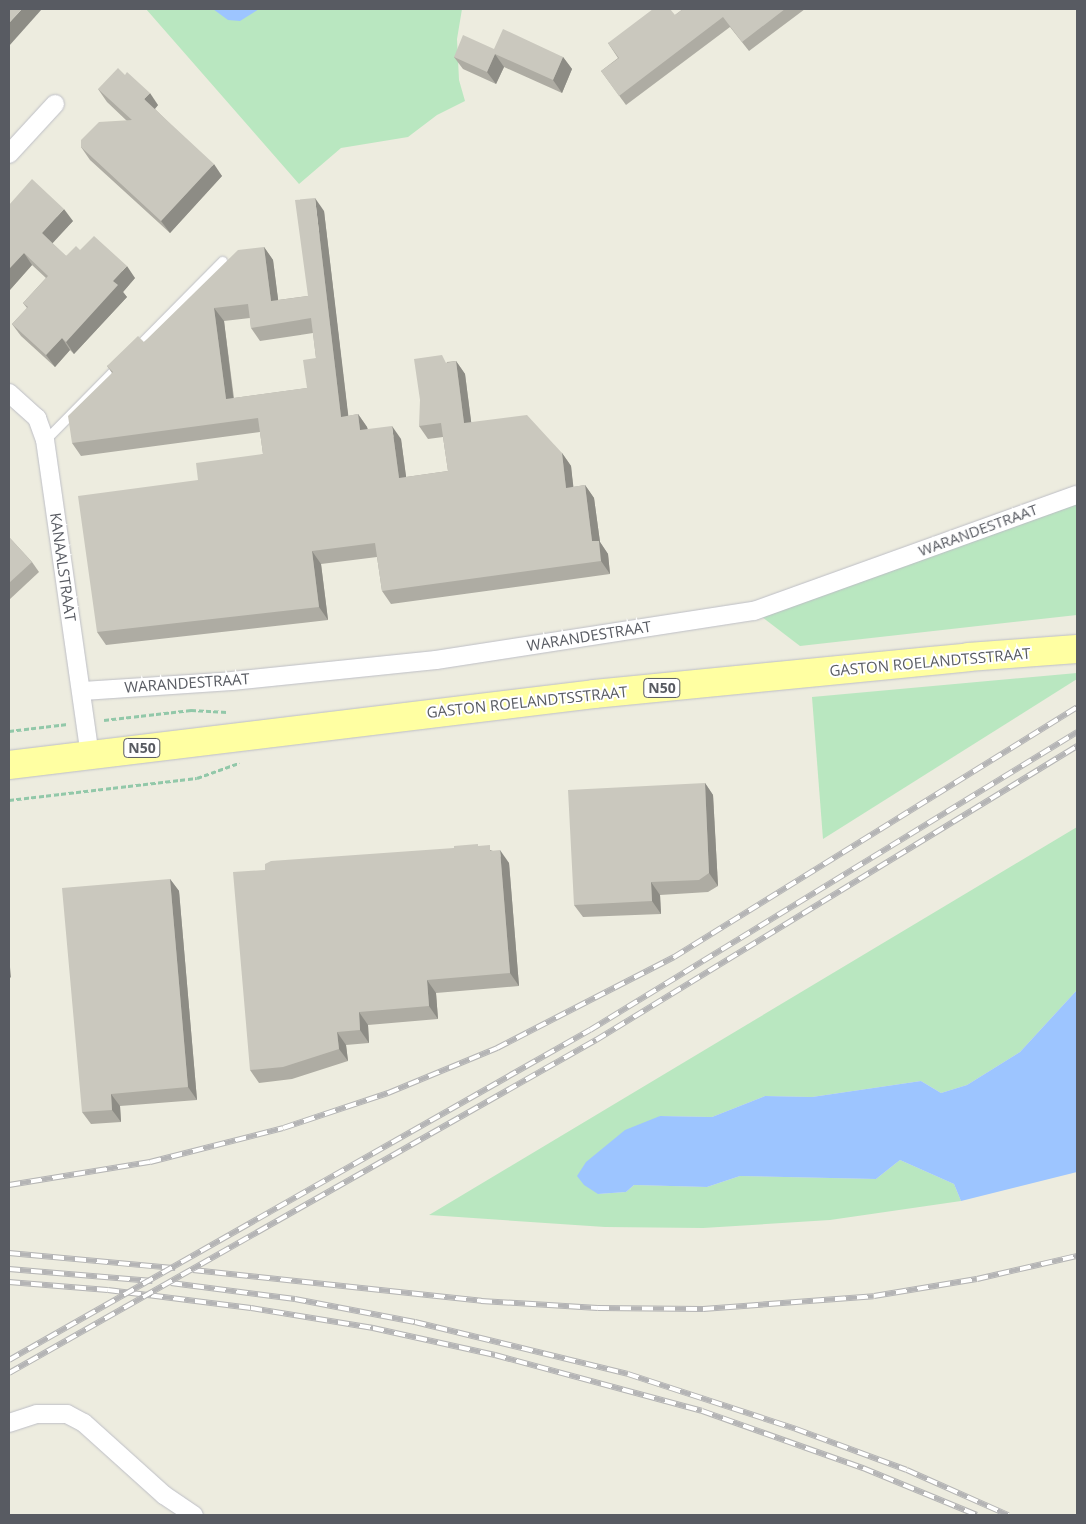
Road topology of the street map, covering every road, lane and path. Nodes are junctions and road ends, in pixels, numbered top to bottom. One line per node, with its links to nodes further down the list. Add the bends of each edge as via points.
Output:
1 (54, 104): 2 (street)
2 (9, 154)
3 (222, 261): 5 (lane)
4 (9, 393): 5 (street, KANAALSTRAAT, via 36,418)
5 (45, 440): 8 (street, KANAALSTRAAT)
6 (1077, 495): 8 (street, WARANDESTRAAT, via 754,611 436,660 232,681)
7 (1077, 649): 9 (main road, GASTON ROELANDTSSTRAAT / N50, via 594,694)
8 (82, 691): 9 (street, KANAALSTRAAT)
9 (90, 754): 10 (main road, GASTON ROELANDTSSTRAAT / N50)
10 (9, 764)
11 (9, 1424): 12 (street, via 37,1414 67,1414 84,1423 164,1495)
12 (194, 1515)

